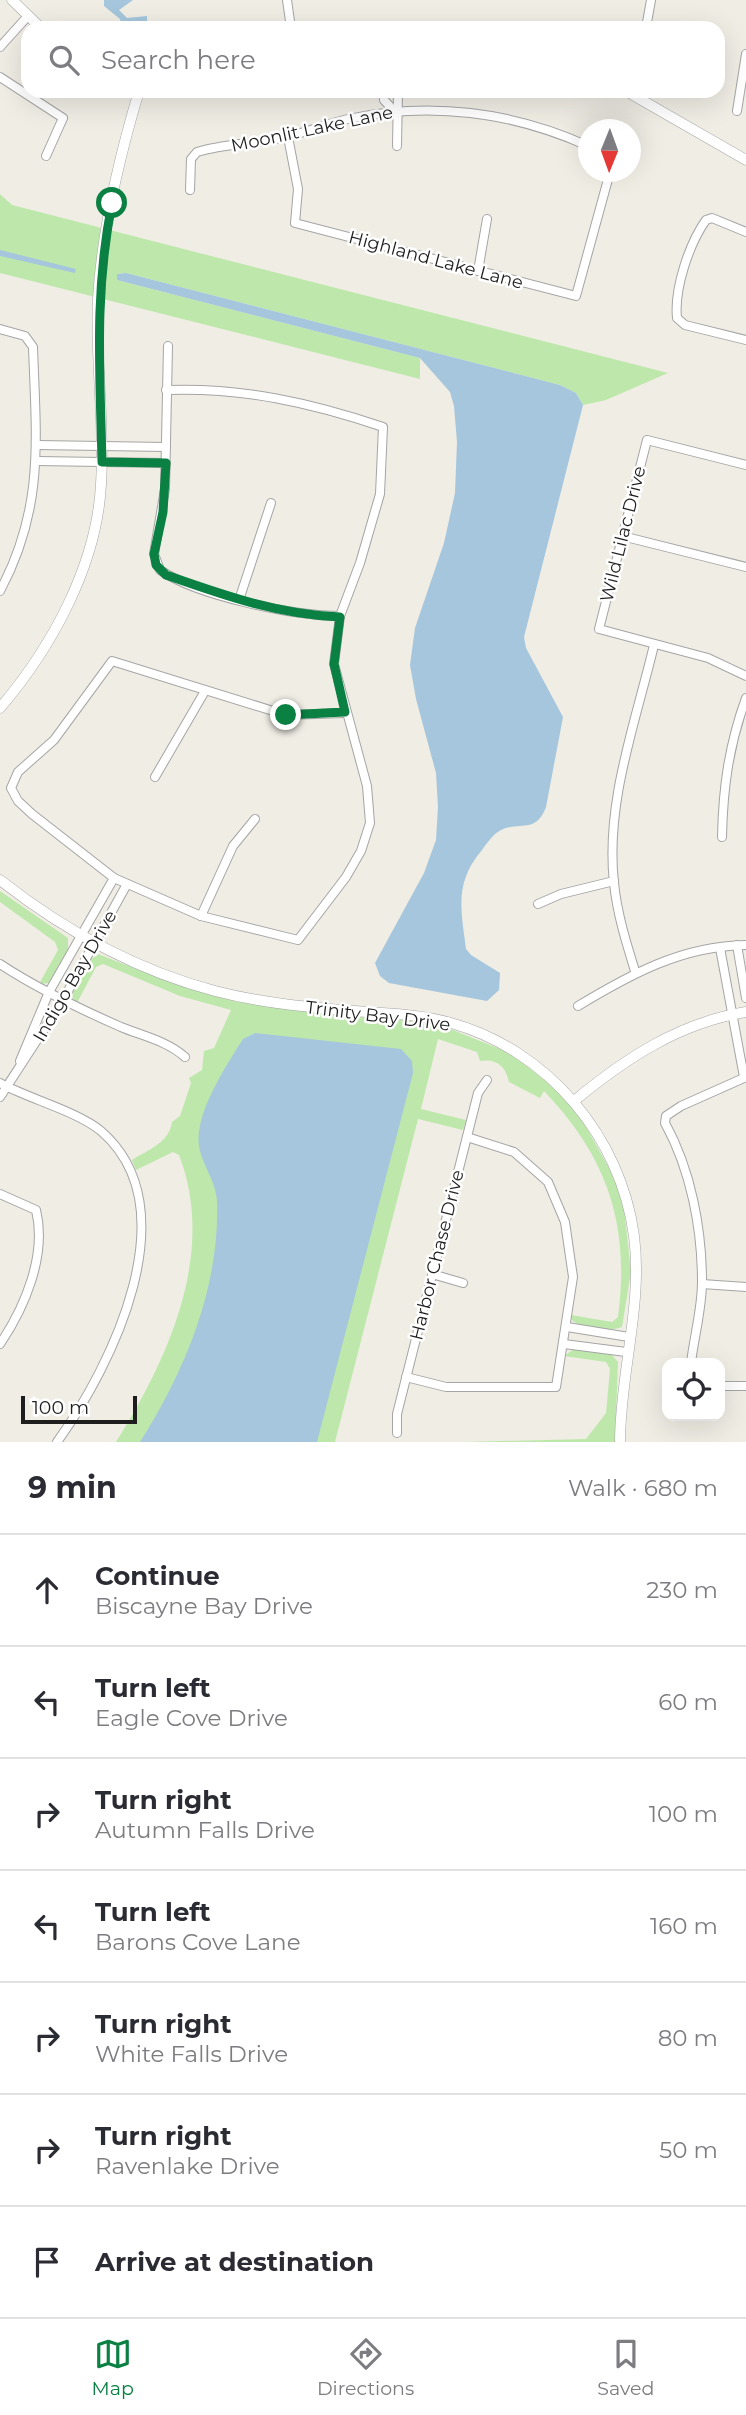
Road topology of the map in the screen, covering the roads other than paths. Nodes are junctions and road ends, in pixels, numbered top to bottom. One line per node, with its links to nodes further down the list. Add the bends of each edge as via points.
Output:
1 (12, 0): 4 (street)
2 (287, 0): 7 (street)
3 (651, 0): 8 (street)
4 (27, 17): 5 (street); 6 (street)
5 (23, 21)
6 (32, 21)
7 (290, 21)
8 (647, 21)
9 (21, 24): 10 (street)
10 (0, 47)
11 (746, 54): 19 (street)
12 (0, 78): 13 (street)
13 (21, 92)
14 (31, 98): 24 (street, via 62,118)
15 (137, 98): 36 (street, via 100,272)
16 (384, 98): 20 (street)
17 (397, 98): 20 (street)
18 (638, 98): 25 (street)
19 (737, 111)
20 (395, 112): 21 (street, Moonlit Lake Lane, via 348,119); 22 (street, Moonlit Lake Lane, via 478,113 542,127); 23 (street)
21 (288, 137): 27 (street, Moonlit Lake Lane, via 197,152 191,159); 30 (street, Highland Lake Lane, via 298,189 295,223)
22 (578, 142)
23 (397, 146)
24 (46, 156)
25 (746, 160)
26 (607, 182): 30 (street, Highland Lake Lane, via 576,296)
27 (190, 190)
28 (487, 219): 30 (street)
29 (746, 232): 32 (street, via 712,218 706,220 676,306 677,318 685,325)
30 (478, 271)
31 (0, 329): 35 (street, via 25,336 33,346)
32 (746, 340)
33 (168, 346): 34 (street)
34 (166, 390): 37 (street); 47 (street, via 242,391 383,427 380,494)
35 (37, 445): 36 (street); 38 (street)
36 (102, 446): 37 (street); 39 (street)
37 (166, 447): 40 (street)
38 (37, 461): 39 (street); 45 (street, via 24,533)
39 (102, 462): 40 (street); 50 (street, via 98,515 79,577 54,631)
40 (166, 463): 46 (street, via 156,565 166,575)
41 (746, 465): 43 (street, Wild Lilac Drive, via 647,440)
42 (271, 503): 46 (street)
43 (622, 536): 44 (street); 48 (street, Wild Lilac Drive, via 599,629)
44 (746, 567)
45 (0, 591)
46 (239, 600): 47 (street)
47 (340, 617): 55 (street, via 334,664)
48 (654, 645): 49 (street, via 708,658); 61 (street, via 622,772 614,831)
49 (746, 676)
50 (22, 679): 52 (street); 54 (street)
51 (205, 691): 55 (street, via 286,715); 56 (street); 59 (street, via 112,661 54,740 18,772 12,788 18,801)
52 (0, 695)
53 (746, 698): 58 (street, via 731,740)
54 (0, 708)
55 (345, 712): 64 (street, via 368,786 370,823 346,877 298,940)
56 (155, 777)
57 (254, 819): 64 (street, via 233,846)
58 (722, 837)
59 (114, 878): 62 (street); 65 (street, Indigo Bay Drive)
60 (0, 880): 65 (street, Trinity Bay Drive)
61 (614, 881): 63 (street); 70 (street)
62 (127, 884): 64 (street); 66 (street, Indigo Bay Drive)
63 (538, 904)
64 (201, 916)
65 (80, 936): 66 (street, Trinity Bay Drive); 71 (street, Indigo Bay Drive)
66 (93, 944): 73 (street, Indigo Bay Drive); 83 (street, Trinity Bay Drive, via 184,982 250,999 452,1023 518,1054)
67 (742, 945): 68 (street); 72 (street)
68 (720, 948): 70 (street); 76 (street)
69 (0, 964): 71 (street)
70 (635, 971): 74 (street)
71 (49, 992): 73 (street); 78 (street, Indigo Bay Drive)
72 (746, 998)
73 (63, 1000): 77 (street, via 174,1047); 78 (street, Indigo Bay Drive)
74 (578, 1006)
75 (746, 1012): 76 (street)
76 (732, 1015): 79 (street); 83 (street, via 663,1038)
77 (185, 1057)
78 (19, 1064): 81 (street, Indigo Bay Drive)
79 (745, 1077): 88 (street, via 666,1116 699,1230)
80 (487, 1080): 84 (street, Harbor Chase Drive, via 478,1093)
81 (3, 1084): 82 (street, Indigo Bay Drive); 100 (street, via 100,1130 127,1160 142,1217 141,1253 132,1293 102,1367)
82 (0, 1097)
83 (574, 1101): 91 (street, Trinity Bay Drive, via 604,1145 627,1201 636,1260)
84 (467, 1137): 86 (street, Harbor Chase Drive); 90 (street, via 514,1152 548,1182 565,1222 573,1277)
85 (0, 1194): 92 (street, via 36,1210 40,1227 29,1287)
86 (432, 1274): 87 (street); 96 (street, Harbor Chase Drive)
87 (463, 1283)
88 (702, 1284): 89 (street); 95 (street)
89 (746, 1287)
90 (567, 1327): 91 (street); 93 (street)
91 (629, 1337): 94 (street, Trinity Bay Drive)
92 (0, 1344)
93 (564, 1344): 94 (street); 96 (street, via 556,1387 446,1387)
94 (626, 1352): 101 (street, Trinity Bay Drive)
95 (692, 1358)
96 (406, 1377): 99 (street, Harbor Chase Drive)
97 (725, 1386): 98 (street)
98 (746, 1386)
99 (397, 1433)
100 (57, 1442)
101 (620, 1442)

